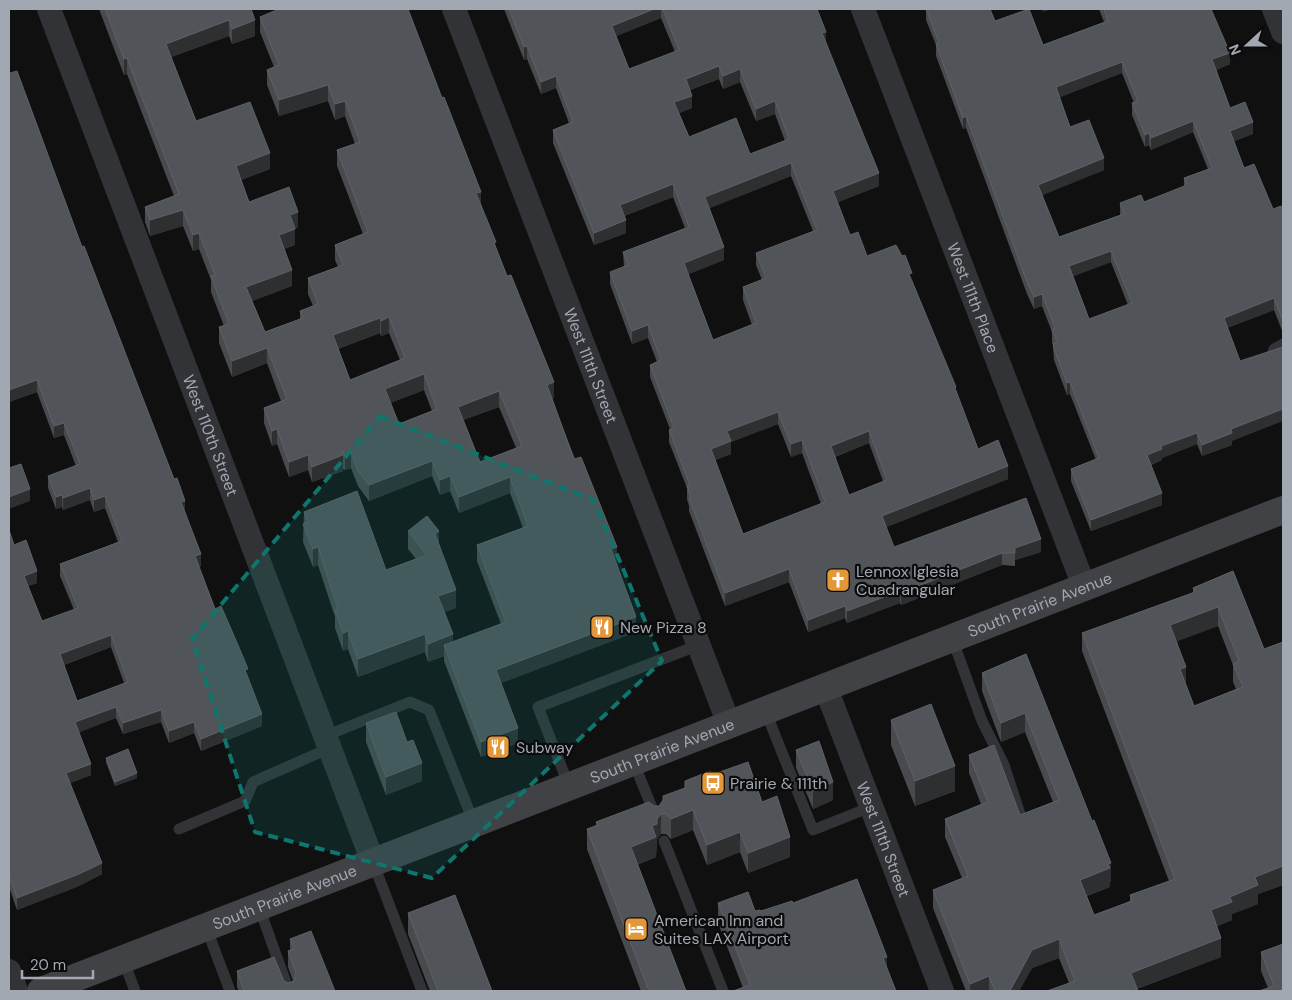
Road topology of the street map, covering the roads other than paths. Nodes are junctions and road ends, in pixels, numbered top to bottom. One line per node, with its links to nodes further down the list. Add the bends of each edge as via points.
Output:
1 (49, 9): 15 (street, West 110th Street)
2 (454, 9): 11 (street, West 111th Street)
3 (863, 9): 9 (street, West 111th Place)
4 (1274, 9): 5 (street)
5 (1283, 32)
6 (1283, 344): 7 (lane, via 1274,349)
7 (1272, 355)
8 (1283, 510): 9 (main road, South Prairie Avenue)
9 (1084, 586): 10 (main road, South Prairie Avenue)
10 (952, 638): 12 (main road, South Prairie Avenue); 19 (lane, via 982,721 1004,765)
11 (699, 645): 14 (street, West 111th Street); 17 (lane, via 538,707)
12 (824, 686): 13 (main road, South Prairie Avenue); 18 (street, West 111th Street)
13 (765, 710): 14 (main road, South Prairie Avenue); 18 (lane, via 813,830)
14 (729, 724): 16 (main road, South Prairie Avenue)
15 (327, 742): 21 (lane, via 410,702 429,710); 22 (lane, via 253,782 245,801); 24 (street, West 110th Street)
16 (633, 761): 17 (main road, South Prairie Avenue); 20 (lane)
17 (569, 786): 21 (main road, South Prairie Avenue)
18 (870, 807): 36 (street, West 111th Street)
19 (1021, 817)
20 (656, 819)
21 (474, 823): 24 (main road, South Prairie Avenue)
22 (179, 829)
23 (664, 841): 35 (lane)
24 (373, 862): 25 (main road, South Prairie Avenue); 34 (lane)
25 (258, 907): 26 (main road, South Prairie Avenue); 33 (lane)
26 (206, 927): 27 (main road, South Prairie Avenue); 32 (lane)
27 (123, 960): 30 (main road, South Prairie Avenue); 31 (lane)
28 (9, 972): 29 (street)
29 (16, 991)
30 (41, 991)
31 (135, 991)
32 (230, 991)
33 (289, 991)
34 (422, 991)
35 (723, 991)
36 (942, 991)

